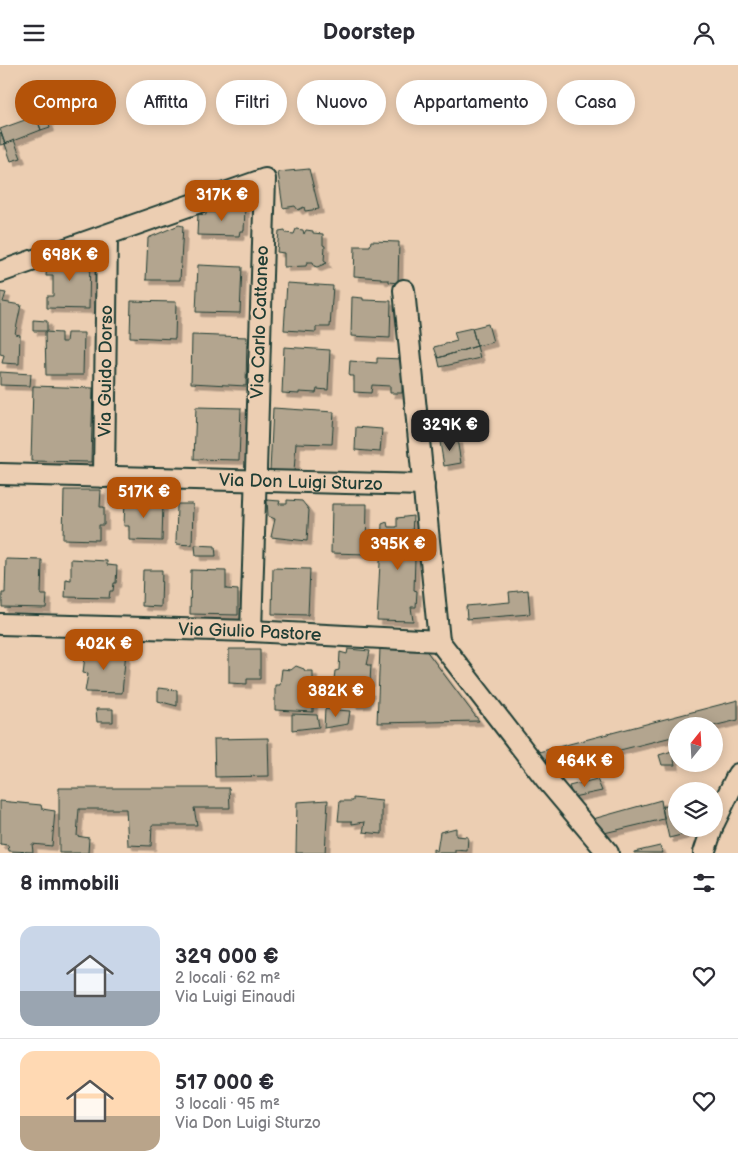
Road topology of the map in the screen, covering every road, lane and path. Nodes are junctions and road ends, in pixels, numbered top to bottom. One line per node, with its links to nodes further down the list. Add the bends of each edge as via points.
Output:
1 (107, 236): 2 (street); 5 (street, Via Guido Dorso); 6 (street, Via Carlo Cattaneo, via 265,179)
2 (0, 273)
3 (404, 290): 7 (street)
4 (0, 474): 5 (street, Via Don Luigi Sturzo)
5 (104, 477): 6 (street, Via Don Luigi Sturzo)
6 (255, 481): 7 (street, Via Don Luigi Sturzo); 9 (street, Via Carlo Cattaneo)
7 (424, 485): 10 (street)
8 (0, 624): 9 (street, Via Giulio Pastore)
9 (251, 631): 10 (street, Via Giulio Pastore)
10 (438, 641): 14 (street)
11 (738, 774): 12 (street)
12 (723, 805)
13 (709, 837): 15 (street)
14 (608, 853)
15 (704, 853)

